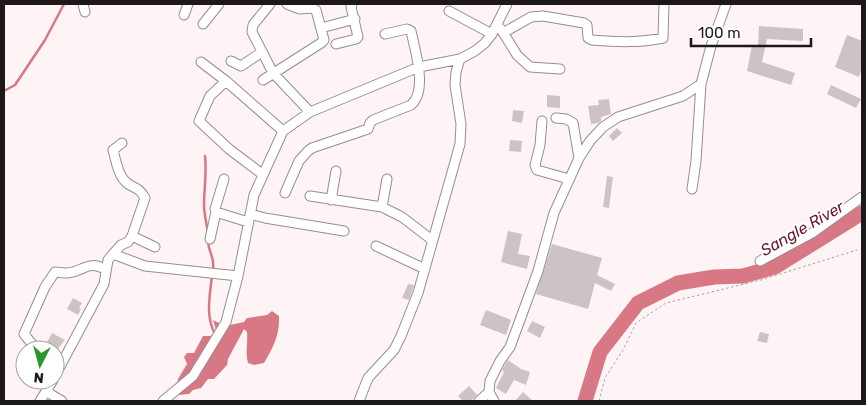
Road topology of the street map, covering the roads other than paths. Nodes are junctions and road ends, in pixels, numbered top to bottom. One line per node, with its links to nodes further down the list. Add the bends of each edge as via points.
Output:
1 (188, 4): 10 (street)
2 (219, 4): 12 (street)
3 (270, 4): 19 (street, via 252,29)
4 (288, 4): 14 (street, via 304,10 314,8)
5 (352, 4): 11 (street)
6 (507, 4): 13 (street)
7 (664, 4): 15 (street, via 663,38 654,40 592,40 588,38 584,23 543,16 531,16)
8 (726, 4): 28 (street)
9 (449, 11): 17 (street)
10 (184, 15)
11 (354, 20): 14 (street); 18 (street, via 358,37)
12 (202, 24)
13 (497, 24): 15 (street); 17 (street)
14 (320, 28): 25 (street, via 324,40 321,43)
15 (503, 33): 24 (street, via 517,55 530,66)
16 (385, 34): 23 (street, via 410,31)
17 (492, 34): 20 (street, via 475,51)
18 (336, 44)
19 (262, 52): 21 (street, via 241,66); 25 (street)
20 (460, 59): 23 (street); 51 (street, via 455,86 461,124 460,144)
21 (231, 61)
22 (201, 62): 27 (street)
23 (419, 67): 29 (street); 41 (street, via 416,101 374,120 368,129 312,148 299,160)
24 (560, 69)
25 (273, 74): 26 (street); 29 (street)
26 (263, 80)
27 (226, 81): 32 (street); 36 (street, via 210,96 199,121)
28 (702, 84): 34 (street, via 683,96 618,117 604,127); 40 (street)
29 (310, 112): 32 (street)
30 (556, 118): 34 (street, via 574,123)
31 (542, 121): 39 (street, via 537,170)
32 (283, 131): 36 (street)
33 (122, 143): 49 (street, via 113,150 118,168 125,182 140,190 145,198)
34 (579, 158): 39 (street)
35 (336, 171): 44 (street)
36 (262, 174): 47 (street)
37 (224, 179): 46 (street)
38 (387, 179): 45 (street)
39 (569, 179): 62 (street, via 554,213 538,271 510,347 490,381)
40 (692, 189)
41 (285, 194)
42 (310, 196): 44 (street)
43 (862, 197): 55 (street, via 812,233)
44 (331, 200): 45 (street)
45 (382, 207): 51 (street)
46 (216, 212): 47 (street); 50 (street)
47 (249, 218): 48 (street); 58 (street)
48 (344, 232)
49 (132, 236): 53 (street); 54 (street)
50 (210, 239)
51 (432, 240): 56 (street)
52 (376, 246): 56 (street)
53 (155, 247)
54 (113, 254): 57 (street); 58 (street, via 145,266)
55 (760, 261)
56 (425, 269): 66 (street, via 402,336 394,350 368,378)
57 (106, 270): 59 (street, via 91,265 67,273 54,272 24,334); 60 (street, via 104,284)
58 (238, 276): 63 (street, via 226,322 219,335 194,376)
59 (29, 340)
60 (65, 349)
61 (47, 392): 64 (street); 65 (street)
62 (489, 392): 67 (street); 68 (street)
63 (165, 399)
64 (40, 401)
65 (62, 401)
66 (359, 401)
67 (479, 401)
68 (494, 401)

